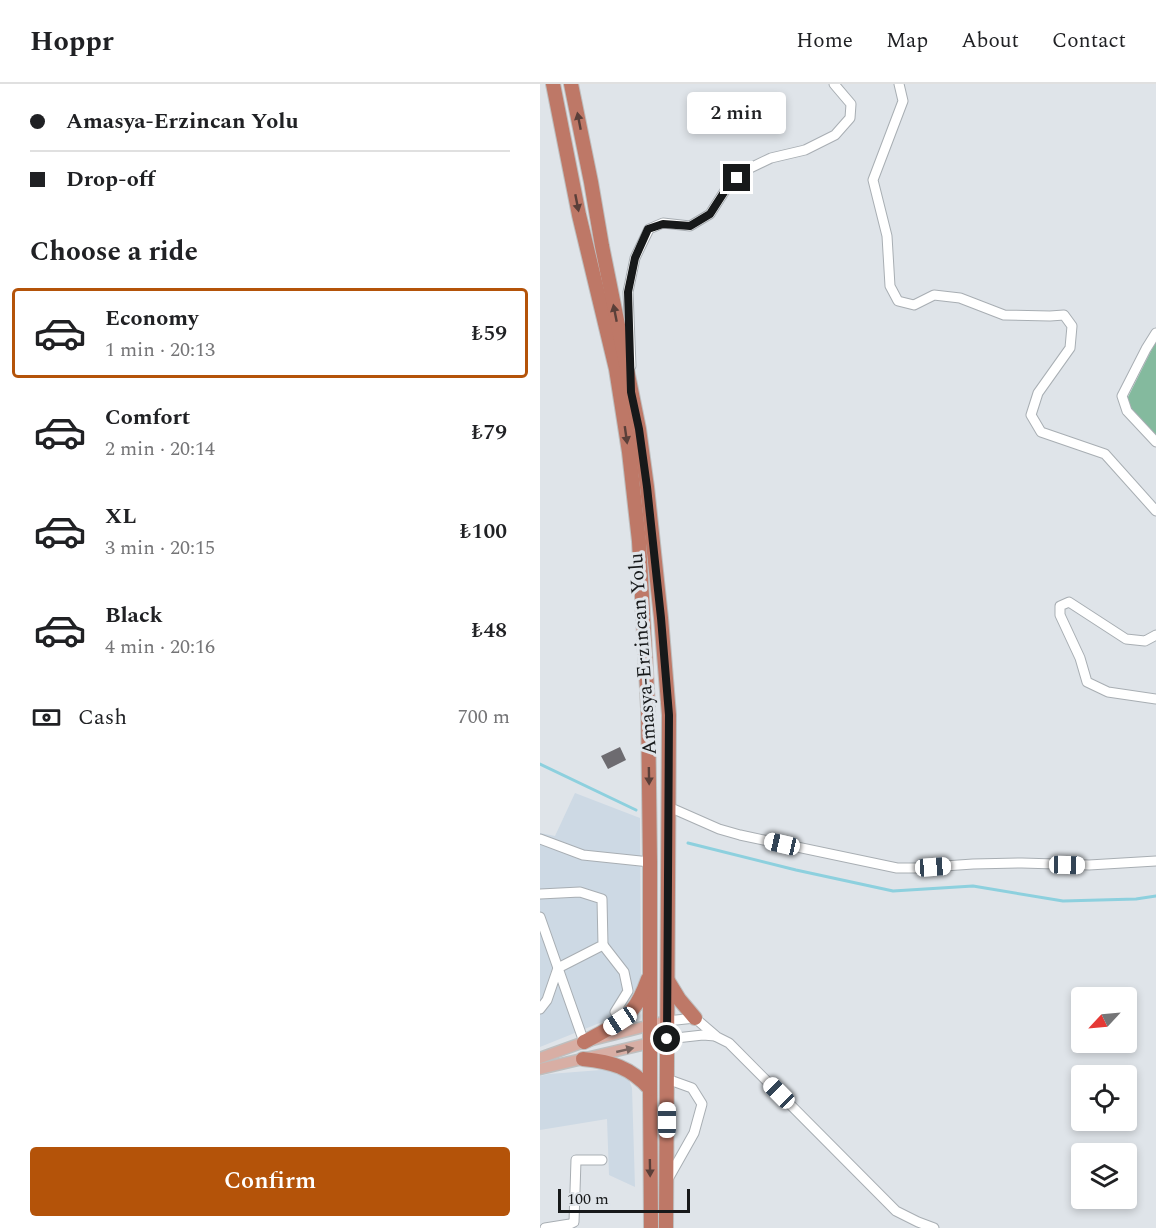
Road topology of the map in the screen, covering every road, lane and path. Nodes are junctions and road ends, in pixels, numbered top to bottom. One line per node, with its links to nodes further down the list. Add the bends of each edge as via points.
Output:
1 (553, 84): 14 (highway, one-way to 14, via 616,369 628,452 639,541 648,708)
2 (571, 84): 6 (highway, Amasya-Erzincan Yolu, one-way to 2)
3 (834, 84): 6 (street, via 851,104 850,118 835,135 746,170 728,186 710,214 690,226 663,224 648,229 635,258 628,292)
4 (899, 84): 8 (street, via 903,101 873,180 887,236 890,286 898,301 914,305 934,295 960,298 1004,315 1064,315 1072,326 1070,348 1038,393 1031,414 1041,432 1105,454)
5 (1156, 333): 7 (street, via 1122,396 1127,411)
6 (631, 392): 11 (highway, Amasya-Erzincan Yolu, via 647,487 661,618 669,715)
7 (1156, 442)
8 (1156, 511)
9 (1156, 635): 10 (street, via 1144,641 1126,639 1069,602 1060,606 1060,615 1087,682 1108,692)
10 (1156, 699)
11 (669, 807): 13 (street, via 740,835 897,868); 20 (highway, Amasya-Erzincan Yolu)
12 (540, 840): 14 (street, via 583,855)
13 (1156, 861)
14 (650, 862): 19 (highway)
15 (540, 894): 17 (street, via 580,892 602,899)
16 (540, 917): 18 (street)
17 (603, 945): 18 (street); 22 (street, via 624,972 628,991)
18 (558, 968): 21 (street); 28 (street)
19 (650, 975): 25 (highway); 28 (highway, via 626,1016)
20 (667, 979): 23 (highway); 24 (highway, Amasya-Erzincan Yolu)
21 (540, 1009)
22 (615, 1012)
23 (695, 1018): 24 (street); 26 (street)
24 (667, 1021): 25 (main road); 27 (highway, Amasya-Erzincan Yolu)
25 (650, 1025): 28 (main road); 29 (highway)
26 (717, 1036): 27 (street); 40 (street, via 736,1049 896,1211)
27 (667, 1039): 29 (main road); 33 (highway, Amasya-Erzincan Yolu)
28 (584, 1042): 30 (main road)
29 (650, 1044): 31 (main road, one-way to 29); 34 (highway)
30 (540, 1058)
31 (583, 1059): 32 (main road); 34 (highway, via 623,1067)
32 (540, 1069)
33 (667, 1078): 36 (highway, Amasya-Erzincan Yolu); 36 (street, via 692,1088 702,1104 694,1133)
34 (650, 1089): 38 (highway, one-way to 38)
35 (602, 1160): 37 (street, via 576,1160 574,1222)
36 (667, 1181): 39 (highway, Amasya-Erzincan Yolu)
37 (545, 1228)
38 (651, 1228)
39 (666, 1228)
40 (934, 1228)

